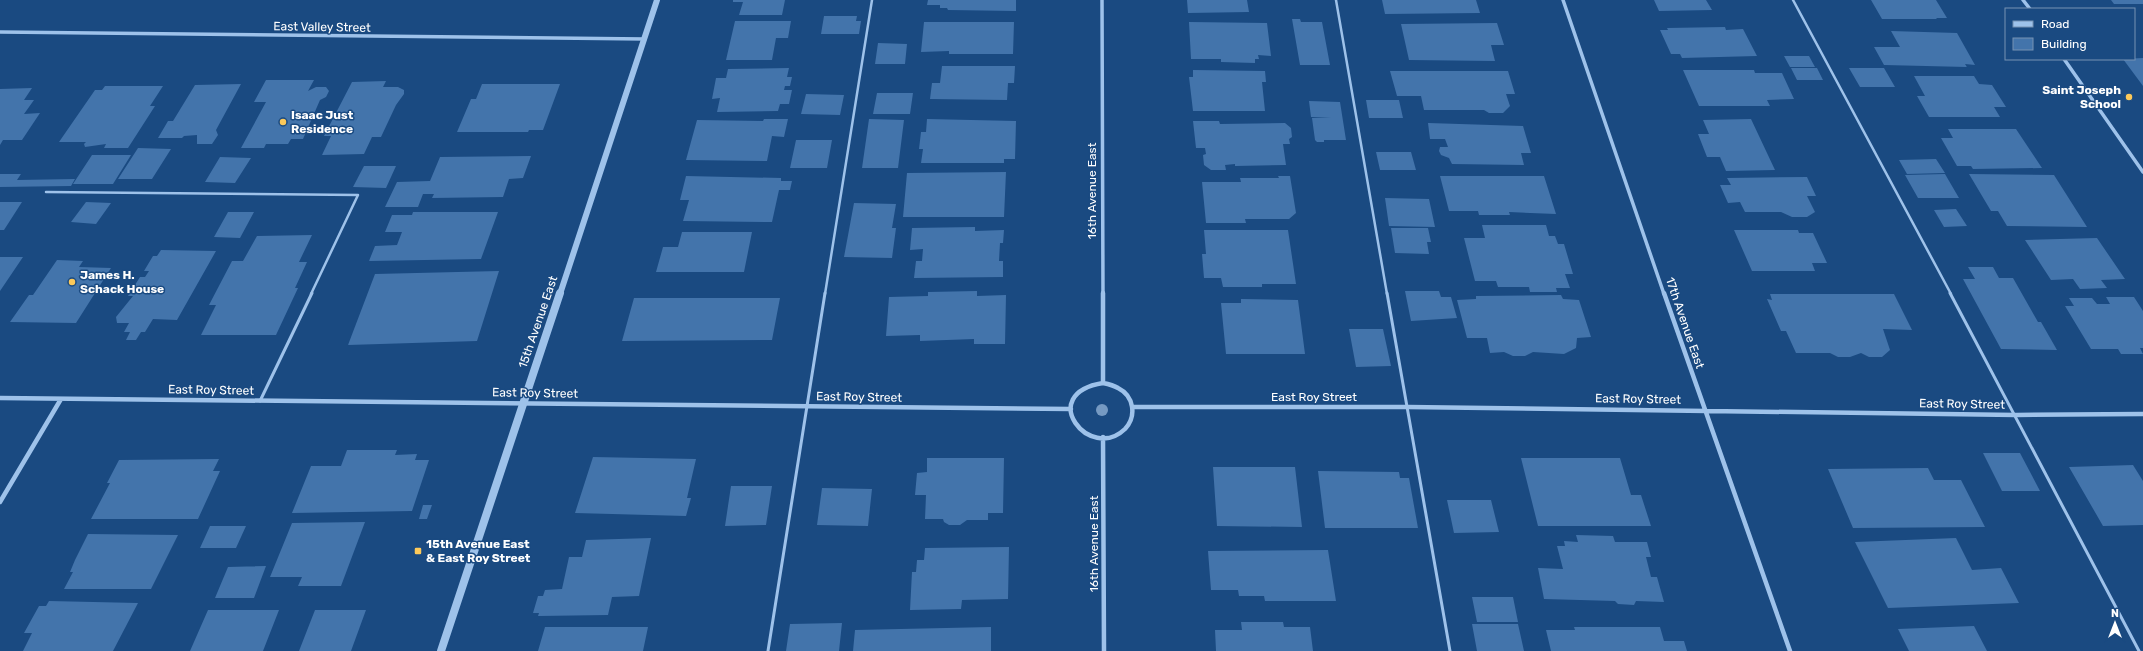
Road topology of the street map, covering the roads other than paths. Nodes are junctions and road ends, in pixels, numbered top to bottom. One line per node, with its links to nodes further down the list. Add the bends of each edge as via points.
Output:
1 (657, 0): 10 (street, 15th Avenue East)
2 (872, 0): 19 (lane)
3 (1102, 0): 14 (street, 16th Avenue East)
4 (1336, 0): 21 (lane)
5 (1562, 0): 23 (street, 17th Avenue East)
6 (1793, 0): 25 (lane)
7 (2023, 0): 8 (street)
8 (2029, 8)
9 (0, 32): 10 (street, East Valley Street)
10 (644, 39): 18 (street, 15th Avenue East)
11 (2065, 60): 12 (street)
12 (2143, 172)
13 (46, 192): 17 (lane, via 358,195)
14 (1103, 383): 20 (street, via 1121,388 1128,394); 22 (street, via 1089,384 1080,390 1074,396)
15 (0, 398): 16 (street, East Roy Street)
16 (61, 399): 17 (street, East Roy Street); 27 (street)
17 (260, 401): 18 (street, East Roy Street)
18 (522, 403): 19 (street, East Roy Street); 28 (street, 15th Avenue East)
19 (806, 406): 22 (street, East Roy Street); 29 (lane)
20 (1133, 407): 21 (street, East Roy Street); 26 (street, via 1131,422 1125,429 1117,435)
21 (1408, 407): 23 (street, East Roy Street); 31 (lane)
22 (1071, 409): 26 (street, via 1073,421 1079,429 1087,434)
23 (1704, 410): 25 (street, East Roy Street); 32 (street, 17th Avenue East)
24 (2143, 414): 25 (street, East Roy Street)
25 (2016, 415): 33 (lane)
26 (1103, 437): 30 (street, 16th Avenue East)
27 (0, 502)
28 (441, 651)
29 (768, 651)
30 (1104, 651)
31 (1450, 651)
32 (1790, 651)
33 (2139, 651)

